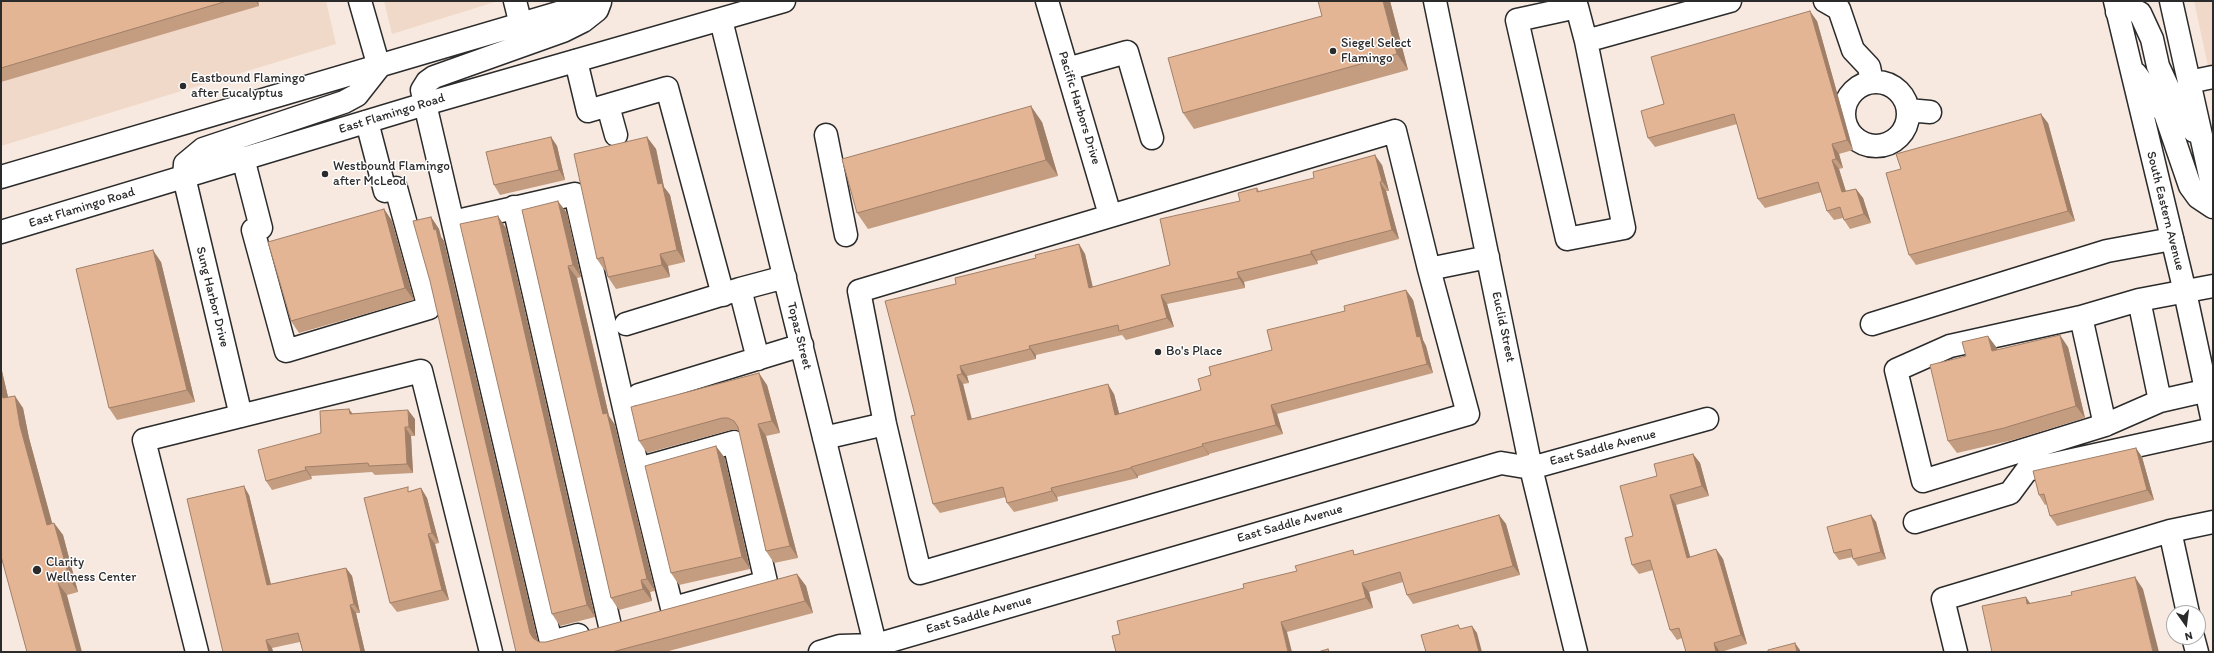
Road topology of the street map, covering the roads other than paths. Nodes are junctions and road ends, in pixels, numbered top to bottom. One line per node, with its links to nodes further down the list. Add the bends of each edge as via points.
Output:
1 (360, 1): 16 (street)
2 (515, 1): 12 (street)
3 (600, 1): 12 (street); 21 (street, via 596,10 583,21 563,31 434,77 422,90)
4 (784, 1): 11 (street, East Flamingo Road)
5 (1047, 1): 17 (street, Pacific Harbors Drive)
6 (1435, 1): 41 (street, Euclid Street)
7 (1730, 1): 13 (street)
8 (1825, 1): 19 (street, via 1839,10 1852,50 1868,67)
9 (2171, 1): 20 (street)
10 (2116, 6): 15 (street, South Eastern Avenue); 29 (street, via 2140,13 2170,92)
11 (721, 20): 14 (street, East Flamingo Road); 43 (street, Topaz Street)
12 (521, 24): 16 (street)
13 (1586, 41): 13 (street, via 1577,7 1517,20 1567,239 1624,228)
14 (576, 61): 21 (street, East Flamingo Road); 22 (street, via 588,111)
15 (2130, 65): 34 (street, via 2165,113 2190,186 2198,197); 40 (street, South Eastern Avenue)
16 (379, 67): 31 (street); 32 (street, via 358,95 344,102 203,149 185,164)
17 (1067, 69): 28 (street, via 1127,52); 36 (street, Pacific Harbors Drive)
18 (2213, 77): 20 (street)
19 (1872, 82): 23 (street, via 1882,83 1900,92); 23 (street, via 1854,91 1845,108 1847,128 1853,136 1870,146 1890,143 1904,129 1908,120)
20 (2189, 82): 29 (street)
21 (425, 104): 25 (street, East Flamingo Road); 37 (street)
22 (608, 106): 26 (street); 45 (street, via 668,88)
23 (1908, 110): 24 (street)
24 (1930, 112)
25 (367, 122): 30 (street, East Flamingo Road); 30 (street, via 385,191 396,188 429,308 286,350 253,230 261,228)
26 (616, 135)
27 (826, 135): 39 (street)
28 (1152, 138)
29 (2202, 144): 33 (street)
30 (243, 158): 32 (street, East Flamingo Road)
31 (1, 177)
32 (184, 177): 38 (street, East Flamingo Road); 56 (street, Sung Harbor Drive)
33 (2213, 189)
34 (2213, 207)
35 (514, 208): 37 (street); 64 (street, via 575,194); 72 (street)
36 (1110, 215): 42 (street, via 1395,131); 59 (street, via 859,291)
37 (453, 222): 72 (street, via 551,642)
38 (1, 232)
39 (846, 235)
40 (2172, 239): 46 (street, South Eastern Avenue); 50 (street, via 2107,251)
41 (1488, 257): 42 (street); 63 (street, Euclid Street)
42 (1429, 269): 59 (street, via 1468,414 920,573)
43 (785, 277): 45 (street); 51 (street, Topaz Street)
44 (2213, 286): 46 (street)
45 (732, 292): 49 (street); 52 (street)
46 (2185, 292): 47 (street); 53 (street, South Eastern Avenue)
47 (2139, 300): 48 (street); 55 (street)
48 (2081, 316): 60 (street); 60 (street, via 1950,346 1896,370 1923,481)
49 (626, 324)
50 (1872, 324)
51 (802, 345): 52 (street); 62 (street, Topaz Street)
52 (758, 359): 54 (street)
53 (2210, 390): 55 (street); 58 (street, South Eastern Avenue)
54 (639, 395)
55 (2160, 401): 60 (street)
56 (241, 416): 74 (street, via 144,440); 75 (street, via 421,371)
57 (1707, 419): 63 (street, East Saddle Avenue)
58 (2213, 422)
59 (885, 424): 62 (street)
60 (2105, 425)
61 (2213, 429): 65 (street, via 2027,470 2010,494)
62 (824, 438): 73 (street, Topaz Street)
63 (1531, 468): 73 (street, East Saddle Avenue, via 1501,464); 77 (street, Euclid Street)
64 (638, 469): 69 (street); 69 (street, via 734,442 766,582)
65 (1915, 522)
66 (2213, 522): 67 (street)
67 (2170, 531): 68 (street); 78 (street, via 1943,598)
68 (2186, 605)
69 (672, 608): 70 (street)
70 (651, 614)
71 (631, 620): 72 (street)
72 (610, 626)
73 (877, 649): 76 (street, East Saddle Avenue, via 840,646)
74 (197, 652)
75 (491, 652)
76 (820, 652)
77 (1576, 652)
78 (1956, 652)

